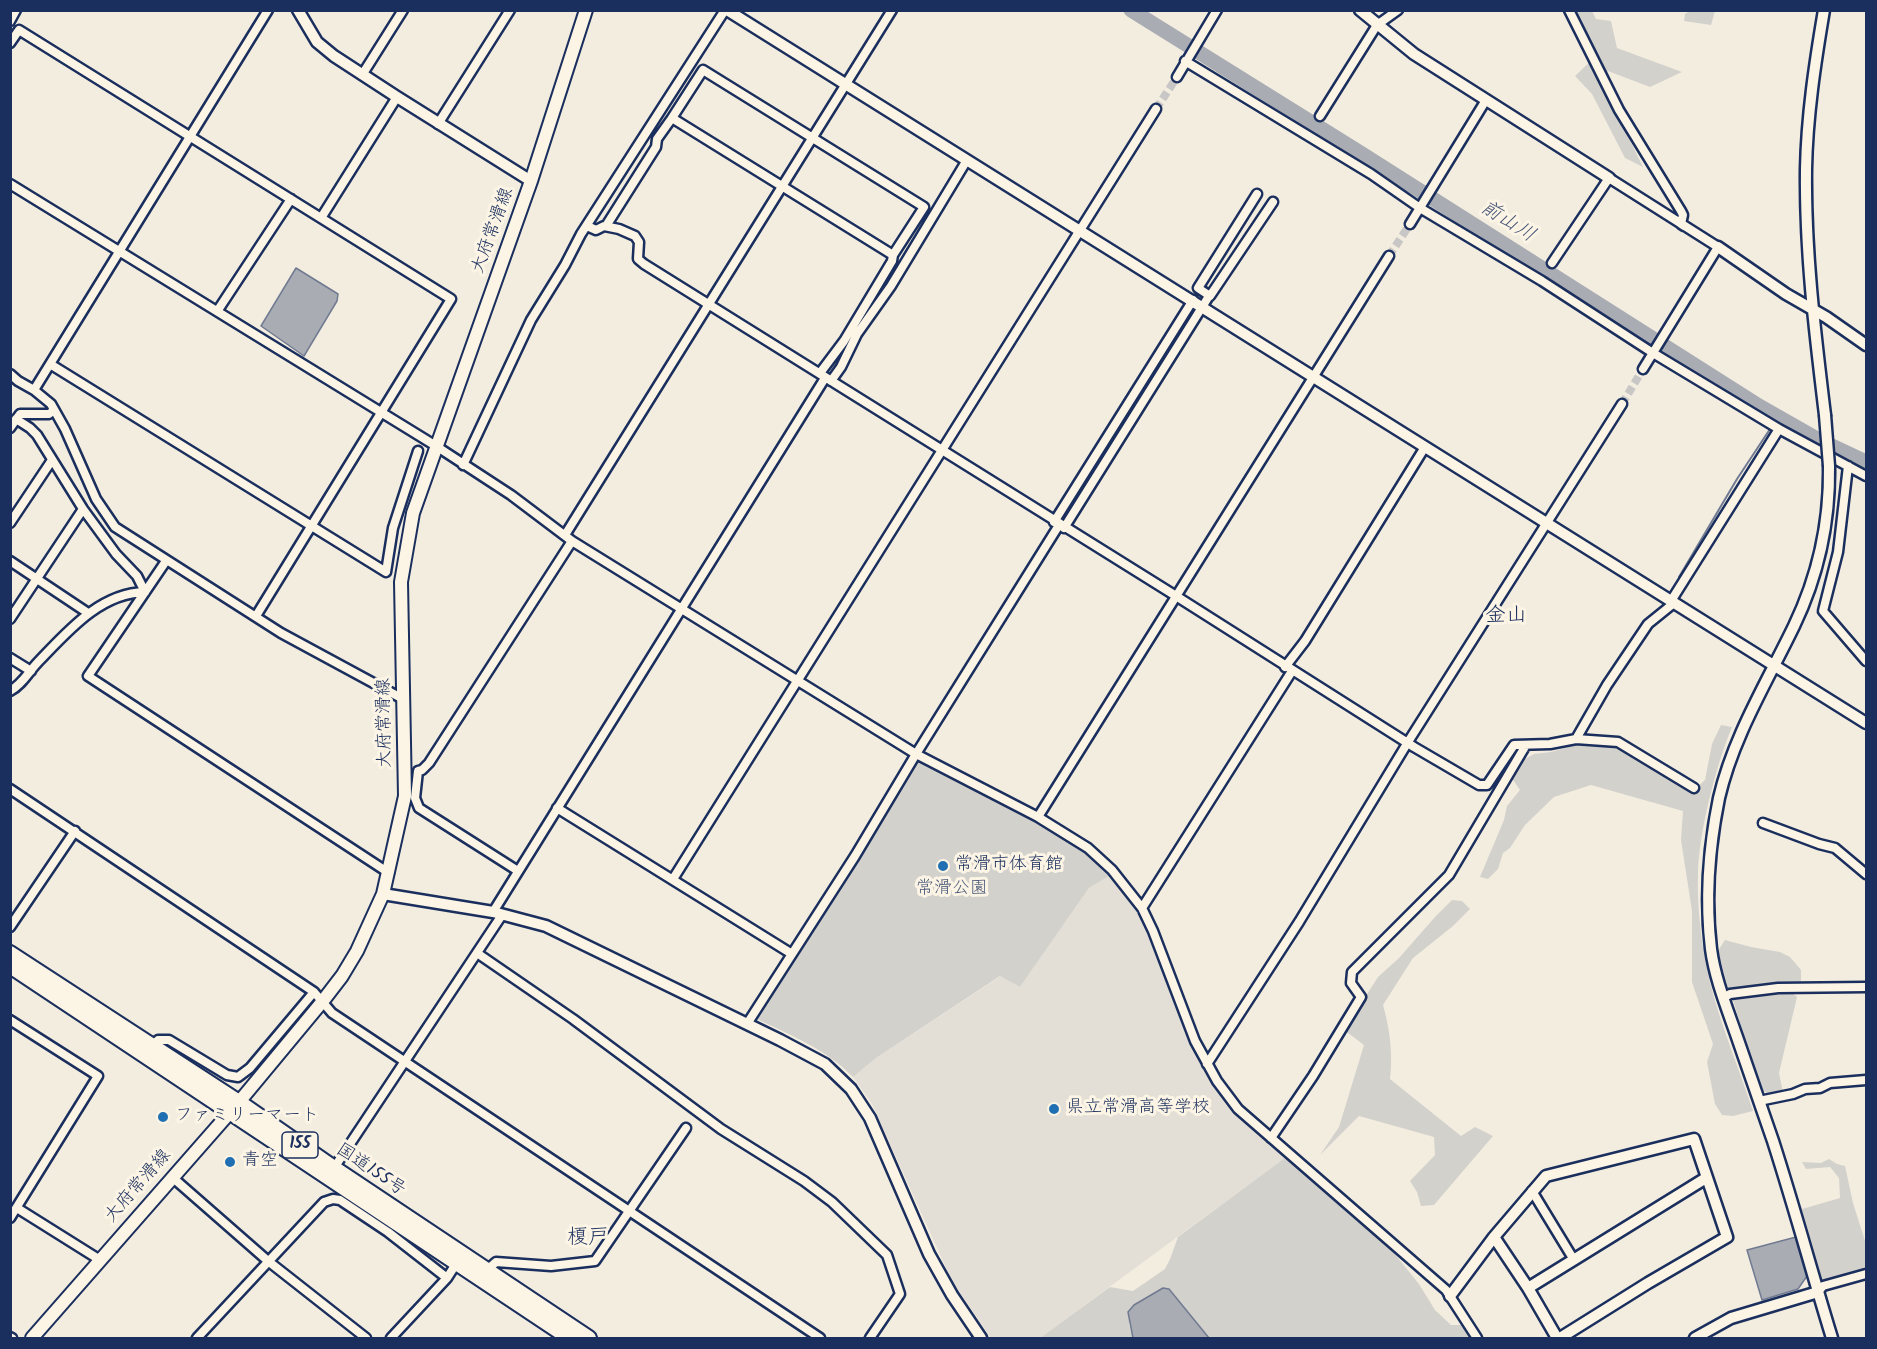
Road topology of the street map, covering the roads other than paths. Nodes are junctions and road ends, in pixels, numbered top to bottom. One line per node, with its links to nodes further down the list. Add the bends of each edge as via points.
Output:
1 (16, 10): 14 (street)
2 (268, 10): 27 (street)
3 (298, 10): 18 (street, via 317,42)
4 (403, 10): 18 (street)
5 (510, 10): 26 (street)
6 (586, 10): 31 (main road, 大府常滑線)
7 (726, 10): 20 (street); 40 (street)
8 (892, 10): 20 (street)
9 (1218, 10): 17 (street)
10 (1360, 10): 15 (street)
11 (1398, 10): 15 (street)
12 (1569, 10): 43 (street, via 1619,110 1681,211 1681,224)
13 (1824, 10): 52 (street, via 1806,168)
14 (10, 21)
15 (1377, 24): 22 (street, via 1414,54); 24 (street)
16 (10, 43): 27 (street, via 19,30)
17 (1186, 59): 19 (street); 37 (street)
18 (362, 75): 21 (street)
19 (1177, 77)
20 (846, 85): 28 (street); 29 (street)
21 (397, 98): 26 (street); 38 (street)
22 (1486, 100): 30 (street); 37 (street)
23 (1156, 110): 42 (street)
24 (1320, 116)
25 (672, 118): 28 (street, via 703,70); 33 (street); 41 (street)
26 (438, 124): 31 (street)
27 (191, 137): 35 (street); 45 (street)
28 (813, 137): 33 (street); 46 (street, via 924,207)
29 (967, 160): 42 (street); 59 (street, via 891,286 857,334 841,367)
30 (1609, 178): 43 (street); 48 (street)
31 (531, 181): 68 (main road, 大府常滑線)
32 (10, 184): 45 (street)
33 (782, 187): 46 (street); 51 (street)
34 (1257, 194): 49 (street, via 1198,288)
35 (291, 199): 38 (street); 53 (street)
36 (1273, 202): 49 (street)
37 (1421, 205): 39 (street); 55 (street)
38 (321, 218): 64 (street, via 451,298)
39 (1410, 224)
40 (587, 226): 41 (street, via 596,230); 73 (street, via 531,320)
41 (606, 226): 51 (street, via 635,236 639,242 638,259)
42 (1080, 231): 50 (street); 71 (street)
43 (1694, 233): 44 (street)
44 (1718, 247): 52 (street); 55 (street)
45 (121, 250): 53 (street); 56 (street)
46 (893, 255): 59 (street)
47 (1389, 256): 60 (street)
48 (1552, 263)
49 (1209, 296): 50 (street)
50 (1198, 303): 60 (street); 79 (street)
51 (708, 304): 59 (street); 81 (street)
52 (1813, 309): 54 (street); 94 (street, bridge, via 1829,466 1827,511 1822,546 1795,624)
53 (218, 310): 64 (street)
54 (1866, 345)
55 (1654, 351): 57 (street); 67 (street)
56 (50, 364): 61 (street); 80 (street)
57 (1644, 369)
58 (10, 374): 61 (street)
59 (825, 377): 71 (street); 88 (street)
60 (1313, 377): 69 (street); 86 (street)
61 (34, 390): 63 (street)
62 (1622, 404): 77 (street)
63 (54, 410): 65 (street, via 49,414 20,414); 83 (street, via 96,499 115,527)
64 (382, 412): 68 (street); 80 (street)
65 (16, 419): 66 (street); 72 (street, via 37,435)
66 (10, 428)
67 (1779, 429): 74 (street); 87 (street)
68 (436, 446): 73 (street); 99 (main road, 大府常滑線, via 413,513 401,582)
69 (1425, 447): 77 (street); 95 (street)
70 (418, 451): 80 (street, via 393,528 386,572)
71 (943, 451): 79 (street); 97 (street)
72 (52, 460): 76 (street); 78 (street)
73 (463, 465): 81 (street)
74 (1848, 466): 75 (street); 93 (street, via 1838,552 1823,611)
75 (1866, 476)
76 (83, 509): 84 (street); 85 (street, via 137,576)
77 (1547, 523): 87 (street); 102 (street)
78 (10, 524)
79 (1059, 525): 86 (street); 104 (street)
80 (312, 526): 90 (street)
81 (568, 538): 88 (street); 111 (street, via 429,763 418,771 415,798 419,808)
82 (10, 561): 84 (street)
83 (166, 561): 85 (street); 90 (street)
84 (37, 579): 89 (street); 91 (street)
85 (145, 592): 89 (street, via 128,592); 112 (street, via 88,676)
86 (1176, 596): 95 (street); 108 (street)
87 (1672, 602): 94 (street); 101 (street, via 1648,624)
88 (681, 609): 97 (street); 107 (street)
89 (88, 613): 96 (street)
90 (256, 616): 99 (street)
91 (10, 619)
92 (10, 658): 96 (street)
93 (1866, 661)
94 (1773, 666): 100 (street); 125 (street, via 1730,761 1713,835 1708,906 1711,950)
95 (1288, 669): 102 (street); 116 (street)
96 (31, 671): 98 (street)
97 (798, 681): 104 (street); 114 (street)
98 (10, 691)
99 (403, 699): 112 (main road, 大府常滑線, via 405,796)
100 (1866, 723)
101 (1576, 739): 103 (street); 105 (street, via 1618,742)
102 (1408, 742): 103 (street, via 1485,786 1512,746); 130 (street)
103 (1526, 745): 135 (street, via 1449,875 1352,972 1352,983 1361,997)
104 (916, 754): 108 (street); 121 (street)
105 (1694, 788)
106 (10, 789): 110 (street)
107 (557, 808): 111 (street); 114 (street)
108 (1038, 817): 116 (street, via 1088,848 1112,870)
109 (1763, 823): 113 (street, via 1835,848)
110 (75, 831): 118 (street); 124 (street)
111 (518, 871): 117 (street)
112 (389, 873): 115 (main road, 大府常滑線)
113 (1866, 874)
114 (673, 879): 121 (street)
115 (383, 894): 117 (street); 124 (main road, 大府常滑線, via 342,976)
116 (1142, 908): 130 (street)
117 (497, 914): 120 (street); 127 (street, via 546,927)
118 (10, 927)
119 (10, 953): 128 (highway, 国道155号 / 155)
120 (477, 953): 129 (street); 160 (street, via 721,1129 804,1181 887,1255 900,1294)
121 (792, 954): 127 (street)
122 (10, 966): 133 (highway, 国道155号 / 155)
123 (1866, 987): 125 (street, via 1778,988)
124 (318, 997): 128 (street, via 238,1077 169,1040 158,1040); 129 (street, via 332,1013); 133 (main road, 大府常滑線)
125 (1723, 998): 132 (street)
126 (10, 1020): 141 (street, via 98,1076)
127 (747, 1024): 161 (street, via 818,1059 851,1089 870,1118 929,1254)
128 (152, 1046): 133 (highway, 国道155号 / 155)
129 (404, 1062): 136 (street); 140 (street)
130 (1207, 1064): 135 (street, via 1238,1109)
131 (1866, 1080): 132 (street, via 1830,1083)
132 (1759, 1101): 151 (street)
133 (234, 1107): 136 (highway, 国道155号 / 155); 137 (main road, 大府常滑線); 146 (highway, 国道155号 / 155)
134 (686, 1128): 140 (street)
135 (1271, 1138): 152 (street)
136 (334, 1168): 147 (highway, 国道155号 / 155)
137 (172, 1177): 143 (main road, 大府常滑線); 145 (street)
138 (1706, 1178): 139 (street, via 1694,1139 1546,1176); 144 (street); 163 (street, via 1727,1237)
139 (1532, 1191): 142 (street); 144 (street)
140 (629, 1212): 147 (street, via 594,1261 550,1266 496,1262); 159 (street)
141 (13, 1214): 143 (street)
142 (1494, 1237): 150 (street); 152 (street)
143 (100, 1260): 153 (main road, 大府常滑線)
144 (1574, 1260): 150 (street)
145 (268, 1261): 149 (street, via 324,1202 333,1199 388,1232); 154 (street); 155 (street)
146 (456, 1264): 149 (street); 157 (highway, 国道155号 / 155)
147 (487, 1270): 158 (highway, 国道155号 / 155)
148 (1866, 1275): 151 (street, via 1823,1286)
149 (447, 1278): 156 (street)
150 (1528, 1288): 163 (street)
151 (1818, 1292): 164 (street, via 1731,1318); 165 (street)
152 (1450, 1296): 162 (street)
153 (32, 1338)
154 (198, 1338)
155 (366, 1338)
156 (391, 1338)
157 (569, 1338)
158 (590, 1338)
159 (820, 1338)
160 (870, 1338)
161 (981, 1338)
162 (1477, 1338)
163 (1558, 1338)
164 (1695, 1338)
165 (1832, 1338)

